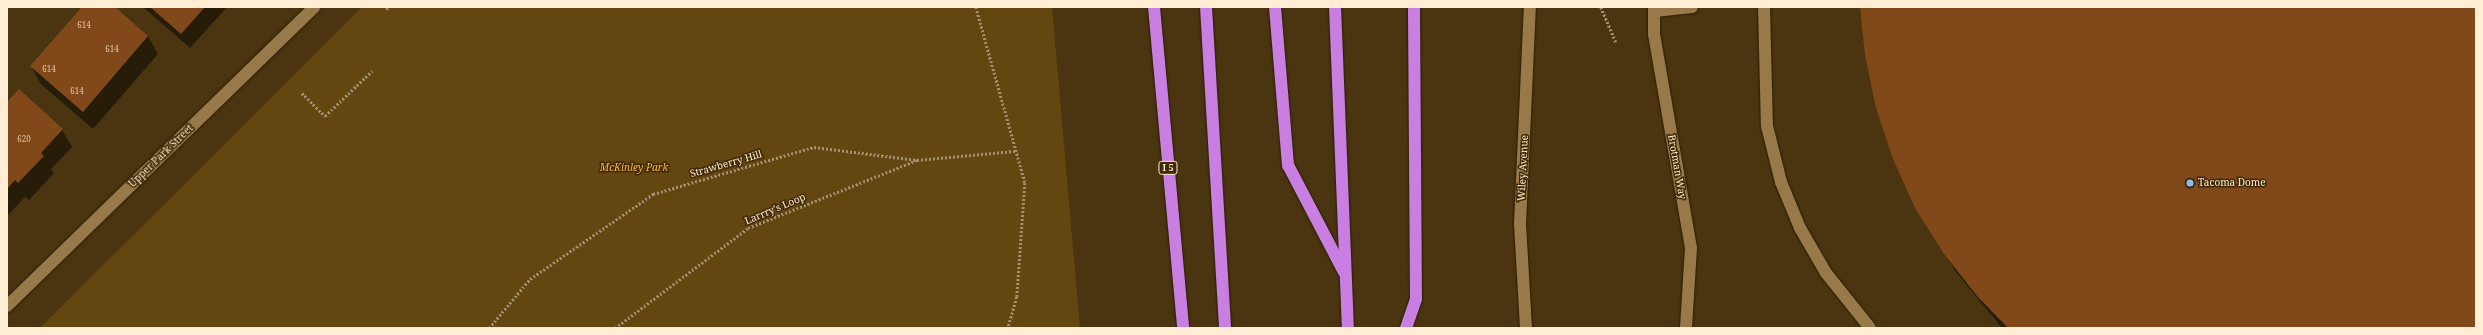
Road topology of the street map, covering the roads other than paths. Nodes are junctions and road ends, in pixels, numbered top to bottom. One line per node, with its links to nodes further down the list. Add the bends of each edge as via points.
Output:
1 (315, 7): 12 (street, Upper Park Street)
2 (1154, 7): 13 (highway, I 5)
3 (1206, 7): 14 (highway)
4 (1274, 7): 11 (highway, via 1288,165)
5 (1335, 7): 11 (highway)
6 (1414, 7): 16 (highway, via 1416,299)
7 (1530, 7): 17 (street, Wiley Avenue, via 1520,224)
8 (1692, 7): 10 (street)
9 (1764, 7): 19 (street, via 1767,126 1781,182 1800,228 1826,273)
10 (1655, 9): 18 (street, Brotman Way, via 1654,34 1691,248)
11 (1345, 275): 15 (highway)
12 (7, 306)
13 (1182, 328)
14 (1225, 328)
15 (1348, 328)
16 (1406, 328)
17 (1526, 328)
18 (1686, 328)
19 (1870, 328)

